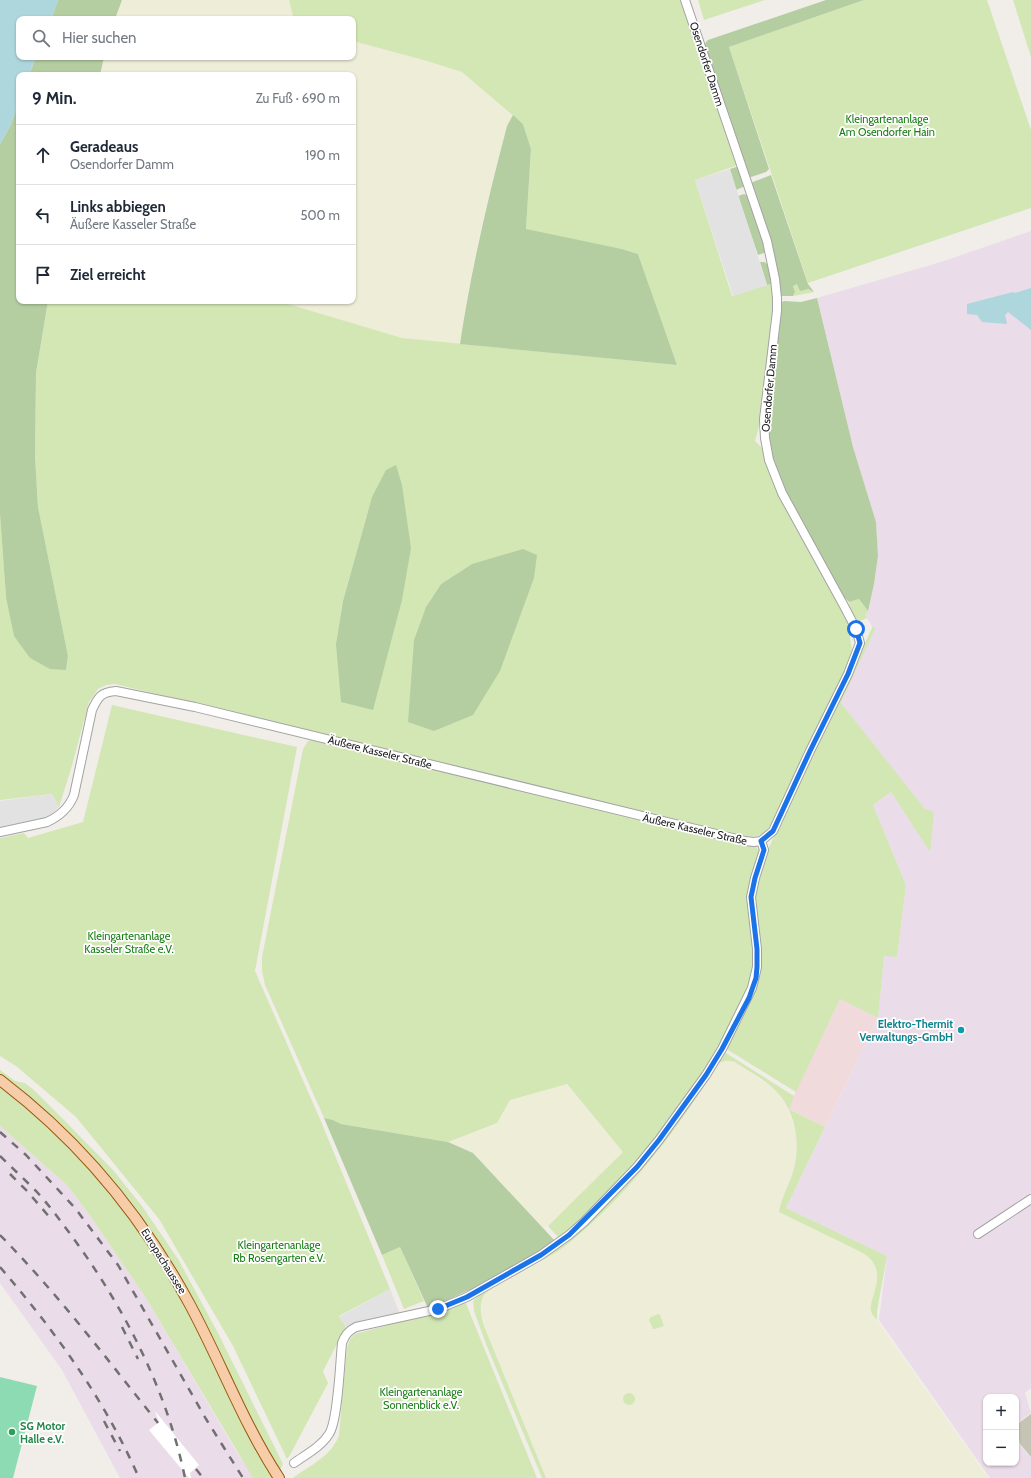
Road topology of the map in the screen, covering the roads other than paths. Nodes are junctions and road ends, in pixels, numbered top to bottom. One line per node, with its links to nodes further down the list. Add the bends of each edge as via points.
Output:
1 (685, 0): 3 (street, Osendorfer Damm, via 767,241 775,279 777,311 764,419 769,460 782,493 856,629 860,643 848,674 773,831)
2 (0, 832): 3 (street, Äußere Kasseler Straße, via 47,822 68,808 74,795 92,710 104,692 116,691 195,707 745,841)
3 (761, 841): 7 (street, Äußere Kasseler Straße, via 764,850 751,897 757,949 757,967 752,988 714,1062 659,1140 584,1222 541,1255 467,1297 438,1309 350,1330 342,1343 334,1419 330,1433 323,1442)
4 (0, 1080): 8 (main road, Europachaussee, via 70,1141 106,1180 138,1221 190,1303 251,1429)
5 (1031, 1199): 6 (street)
6 (978, 1234)
7 (294, 1463)
8 (279, 1478)

